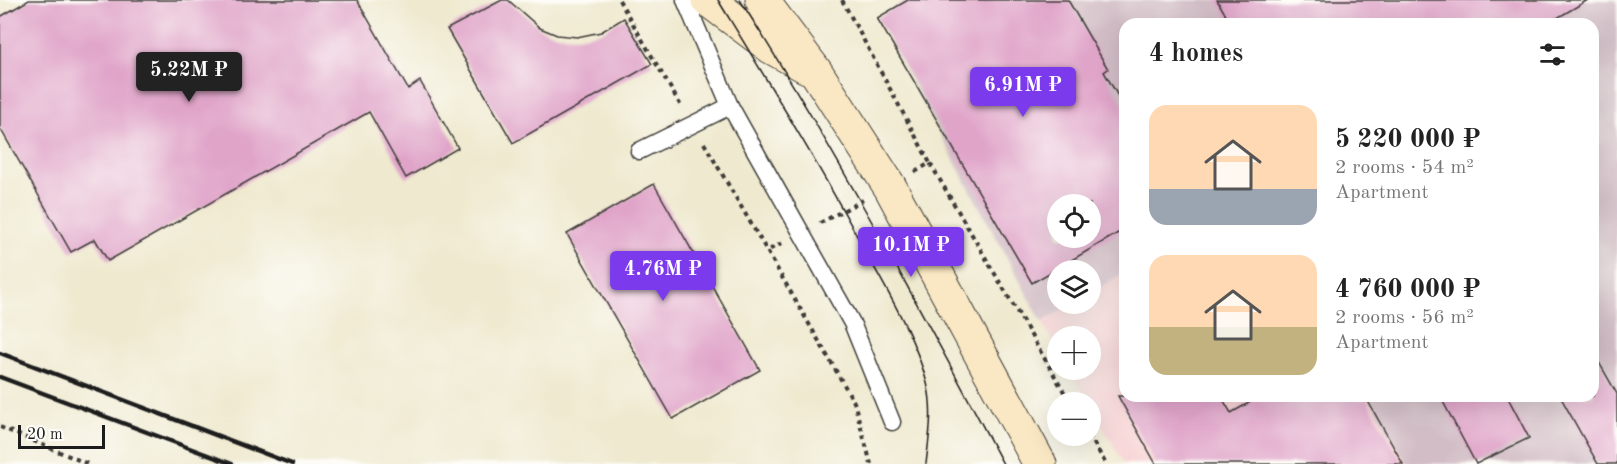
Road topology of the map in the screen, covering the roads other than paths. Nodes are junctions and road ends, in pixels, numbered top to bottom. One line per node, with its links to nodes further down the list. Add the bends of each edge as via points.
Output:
1 (685, 0): 5 (lane)
2 (708, 0): 4 (main road, via 771,47)
3 (762, 0): 4 (main road)
4 (816, 72): 8 (main road, via 891,187)
5 (730, 106): 6 (lane); 7 (lane, via 852,323)
6 (639, 151)
7 (892, 422)
8 (1040, 464)

